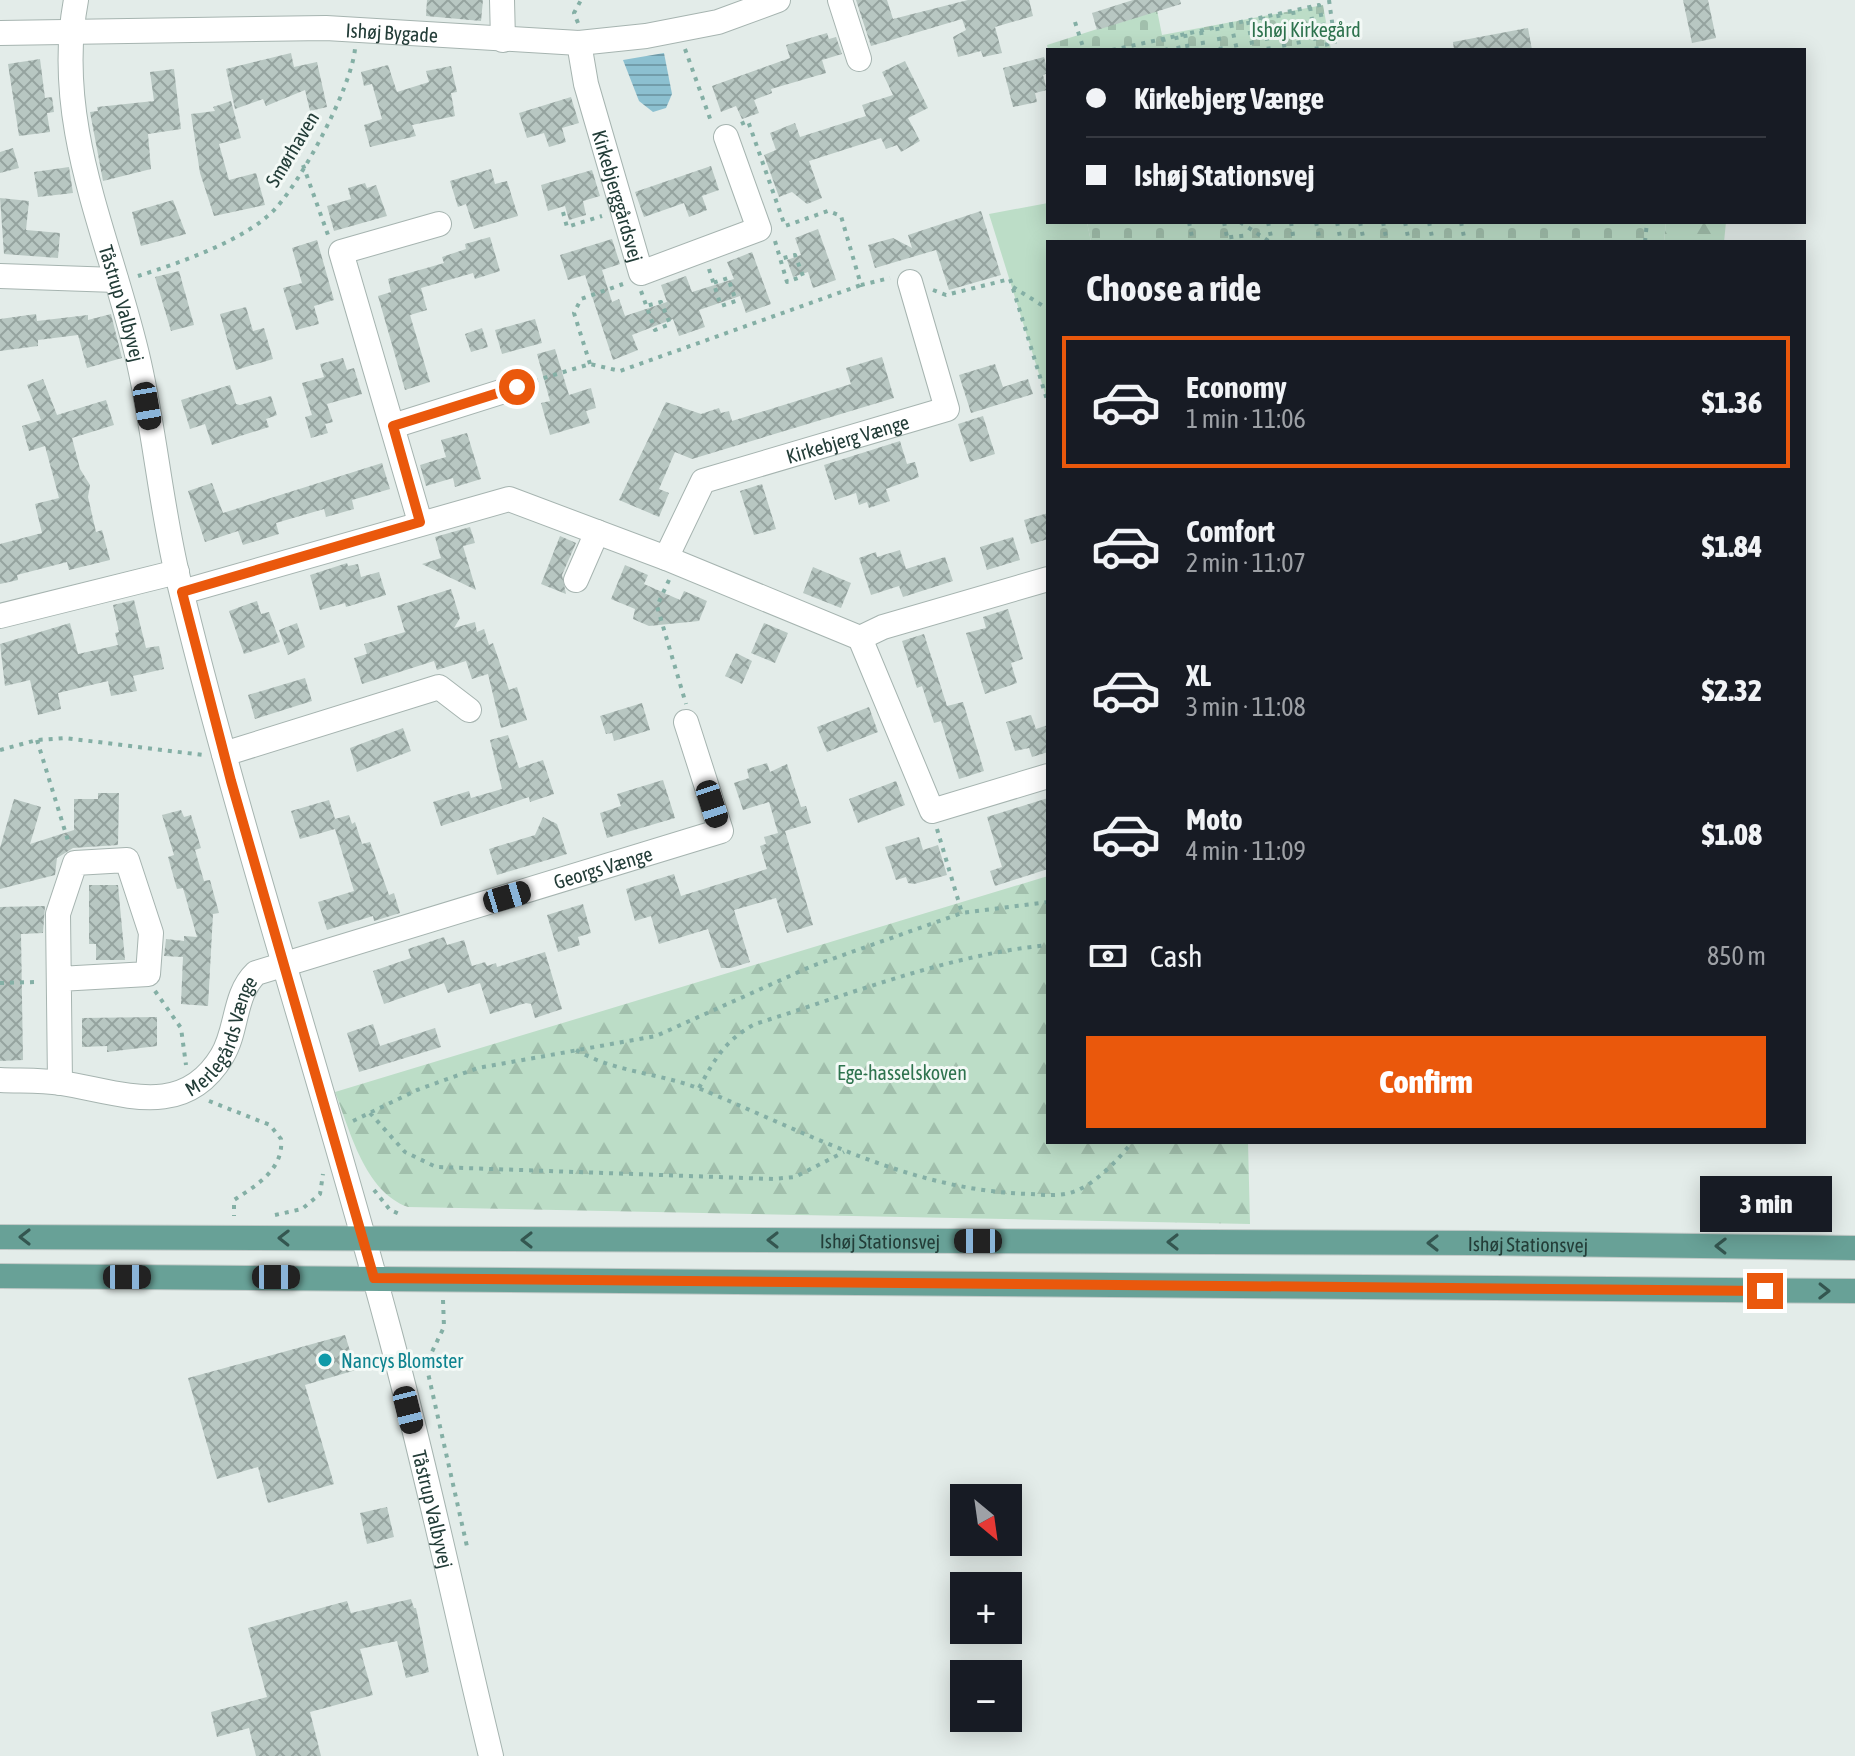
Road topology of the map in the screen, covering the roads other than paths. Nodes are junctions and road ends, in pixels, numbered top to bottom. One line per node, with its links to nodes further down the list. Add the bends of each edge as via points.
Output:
1 (76, 0): 6 (street, Tåstrup Valbyvej)
2 (502, 0): 7 (street)
3 (778, 0): 8 (street, Ishøj Bygade, via 718,22)
4 (840, 0): 9 (street)
5 (0, 33): 6 (street, Ishøj Bygade)
6 (70, 35): 7 (street, Ishøj Bygade, via 357,30); 13 (street, Tåstrup Valbyvej, via 76,130 87,190)
7 (503, 40): 8 (street, Ishøj Bygade)
8 (579, 43): 10 (street, Kirkebjerggårdsvej, via 638,276 759,229)
9 (859, 59)
10 (726, 132)
11 (439, 224): 16 (street, via 341,252)
12 (0, 276): 13 (street)
13 (116, 280): 22 (street, Tåstrup Valbyvej, via 139,362)
14 (910, 282): 19 (street, Kirkebjerg Vænge, via 947,409 703,481)
15 (517, 387): 16 (street)
16 (393, 426): 17 (street)
17 (420, 522): 18 (street, via 509,499); 22 (street)
18 (597, 532): 19 (street); 20 (street)
19 (671, 561): 24 (street)
20 (576, 580)
21 (1046, 580): 24 (street)
22 (179, 582): 23 (street); 27 (street, Tåstrup Valbyvej)
23 (0, 616)
24 (860, 638): 28 (street, via 932,811)
25 (469, 710): 27 (street, via 439,687)
26 (686, 722): 29 (street, Georgs Vænge, via 721,831)
27 (224, 754): 29 (street, Tåstrup Valbyvej)
28 (1046, 777)
29 (284, 965): 32 (street, Merlegårds Vænge, via 256,973 244,984 225,1051 213,1071 172,1103); 34 (street, Tåstrup Valbyvej)
30 (59, 979): 30 (street, via 58,914 75,863 127,860 151,933 148,974); 32 (street)
31 (0, 1080): 32 (street, Merlegårds Vænge)
32 (60, 1083)
33 (0, 1237): 34 (main road, Ishøj Stationsvej, one-way to 33)
34 (362, 1240): 35 (main road, Ishøj Stationsvej, one-way to 34); 37 (street, Tåstrup Valbyvej)
35 (1855, 1248)
36 (0, 1276): 37 (main road, Ishøj Stationsvej)
37 (374, 1278): 38 (main road, Ishøj Stationsvej, one-way to 38); 39 (street, Tåstrup Valbyvej)
38 (1855, 1291)
39 (491, 1756)

